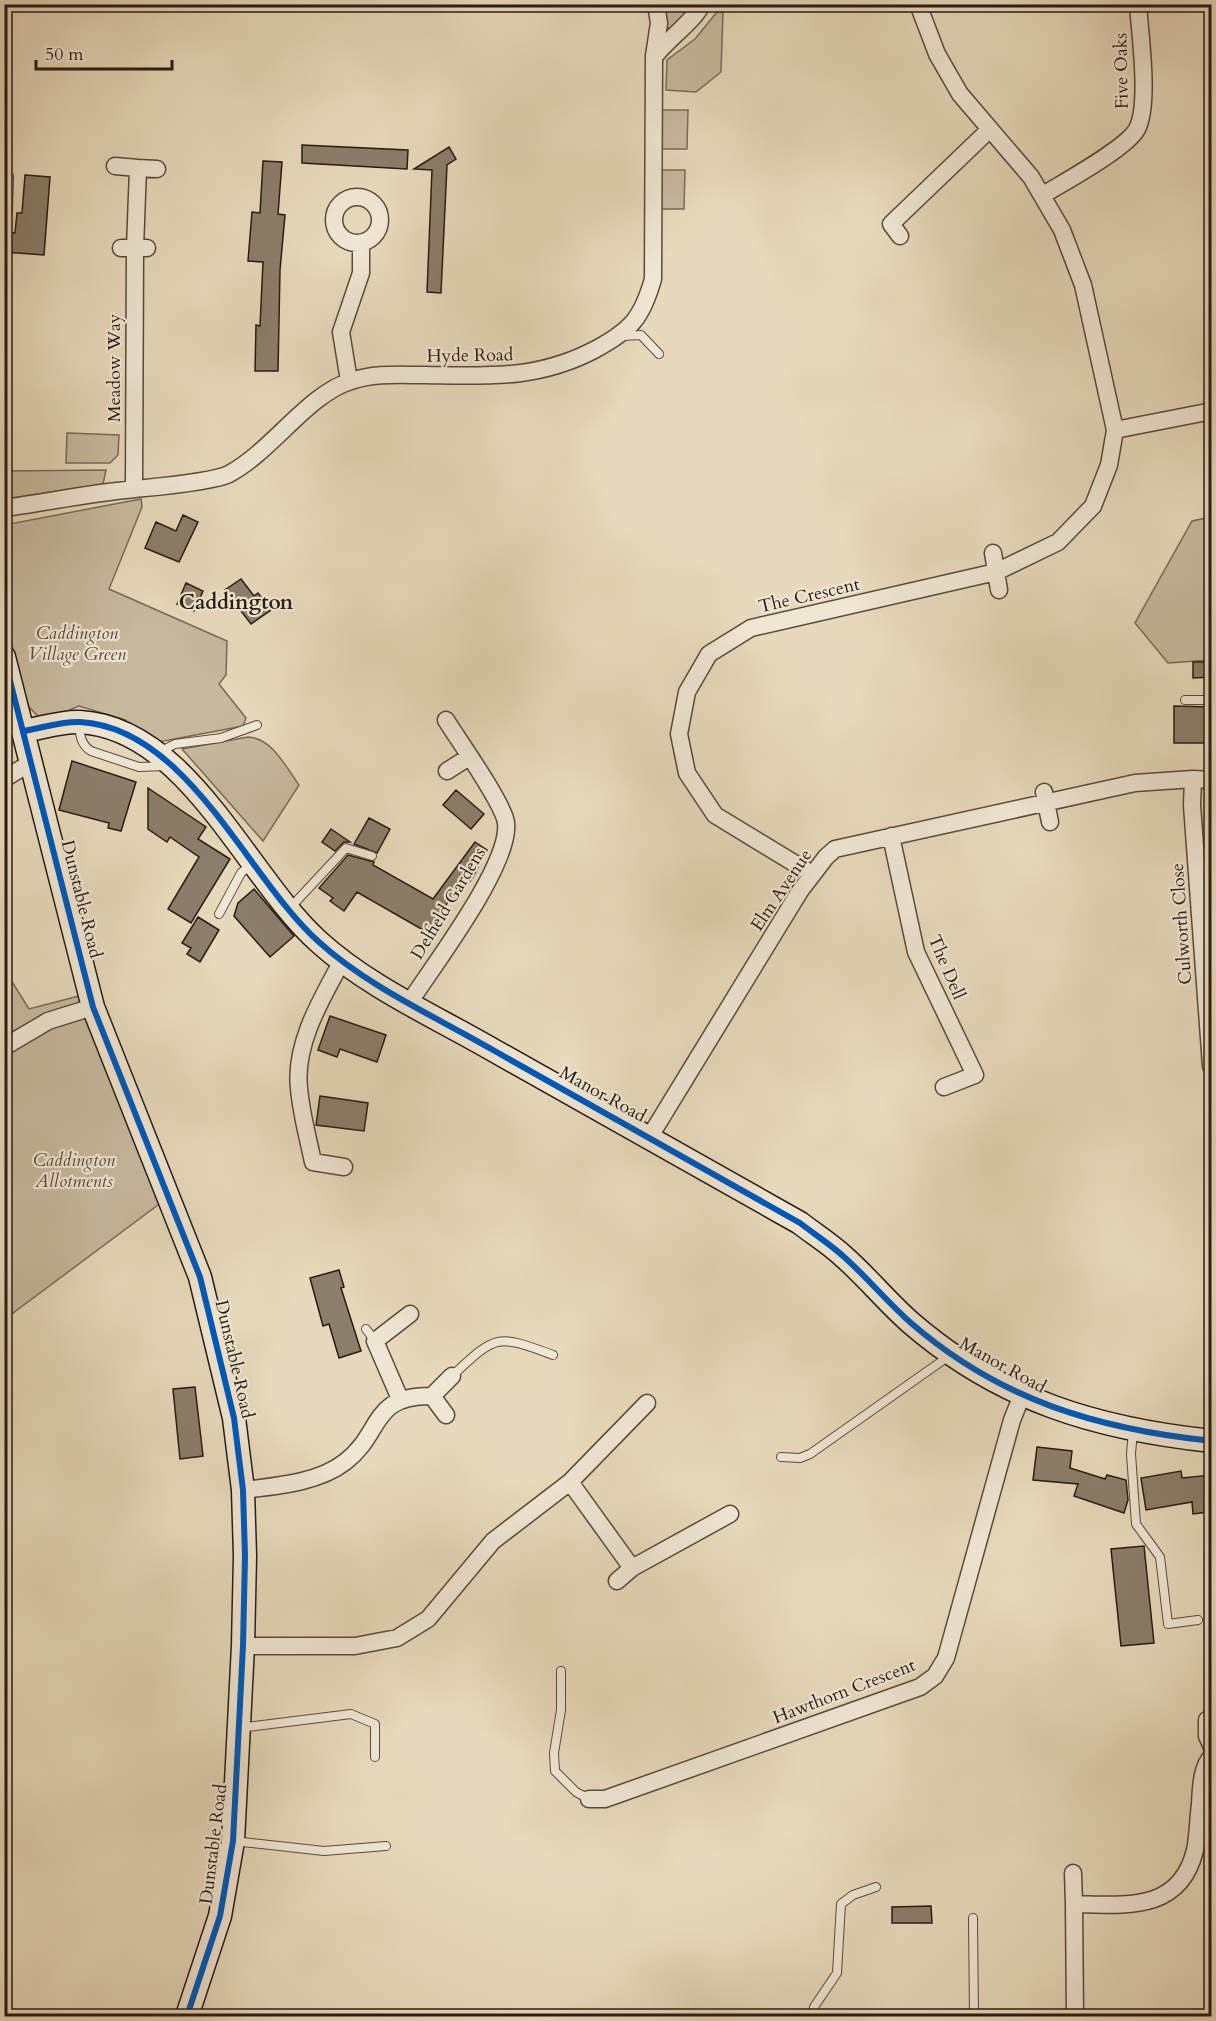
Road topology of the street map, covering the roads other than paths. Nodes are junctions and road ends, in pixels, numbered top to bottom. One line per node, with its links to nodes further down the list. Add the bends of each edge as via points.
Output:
1 (656, 4): 5 (street, Hyde Road, via 659,22)
2 (702, 4): 5 (street, via 699,12)
3 (918, 4): 6 (street, via 937,54 960,94)
4 (1138, 4): 11 (street, Five Oaks, via 1144,112 1137,131 1124,144)
5 (654, 56): 15 (street, Hyde Road, via 653,279 647,302)
6 (989, 130): 11 (street); 13 (street)
7 (115, 166): 8 (street)
8 (138, 168): 9 (street); 20 (street, Meadow Way, via 134,248)
9 (157, 169)
10 (4, 176): 12 (lane, via 9,176)
11 (1043, 195): 19 (street, The Crescent, via 1062,230 1083,285)
12 (8, 210)
13 (891, 225)
14 (361, 243): 17 (street, via 361,273 341,332)
15 (621, 336): 16 (lane, via 641,335); 17 (street, Hyde Road, via 569,363 529,374 379,375)
16 (659, 354)
17 (349, 381): 20 (street, Hyde Road, via 310,406 273,443 228,475)
18 (1212, 411): 19 (street)
19 (1115, 430): 23 (street, The Crescent, via 1109,465 1093,506 1058,542)
20 (134, 489): 21 (street, Hyde Road)
21 (4, 508)
22 (993, 553): 23 (street)
23 (996, 572): 24 (street); 43 (street, The Crescent, via 751,628 709,654 687,692 679,734 687,773 715,815)
24 (999, 590)
25 (4, 657): 30 (street, Dunstable Road)
26 (1185, 700): 27 (lane)
27 (1212, 700)
28 (446, 720): 31 (street, Delfield Gardens)
29 (257, 725): 32 (lane, via 221,738 174,744)
30 (24, 731): 32 (street, Manor Road, via 79,722 110,728); 33 (street, Dunstable Road)
31 (469, 757): 34 (street); 47 (street, Delfield Gardens, via 503,812 506,823 502,851 491,876)
32 (165, 759): 42 (street, Manor Road)
33 (32, 762): 36 (street); 48 (street, Dunstable Road)
34 (447, 771)
35 (1193, 778): 37 (street, Elm Avenue); 38 (street, Elm Avenue, via 1135,783); 50 (street, Culworth Close)
36 (4, 779)
37 (1212, 780)
38 (1045, 799): 39 (street); 40 (street, Elm Avenue)
39 (1050, 822)
40 (891, 836): 43 (street, Elm Avenue, via 836,849); 51 (street, The Dell, via 916,952 975,1075)
41 (372, 856): 44 (lane, via 346,848 339,852)
42 (252, 863): 44 (street, Manor Road); 45 (lane, via 241,873)
43 (812, 874): 52 (street, Elm Avenue)
44 (288, 910): 46 (street, Manor Road)
45 (219, 914)
46 (342, 961): 47 (street, Manor Road); 53 (street, via 319,1006 303,1050 298,1086 313,1162)
47 (409, 1003): 52 (street, Manor Road)
48 (93, 1007): 49 (street, via 48,1021); 67 (street, Dunstable Road, via 200,1277 234,1418)
49 (4, 1047)
50 (1210, 1066)
51 (944, 1087)
52 (649, 1138): 56 (street, Manor Road, via 800,1223 843,1255 910,1322)
53 (344, 1167)
54 (410, 1314): 60 (street, via 371,1335)
55 (553, 1355): 57 (lane, via 510,1339 493,1342)
56 (952, 1355): 58 (street, Manor Road); 65 (lane, via 810,1454)
57 (452, 1376): 59 (street)
58 (1022, 1395): 63 (street, Manor Road, via 1078,1417); 80 (street, Hawthorn Crescent, via 946,1658 935,1676 920,1687 794,1732 604,1799)
59 (432, 1396): 60 (street); 62 (street)
60 (400, 1399): 67 (street, via 387,1408 355,1453 330,1472 278,1486)
61 (647, 1403): 66 (street)
62 (446, 1415)
63 (1133, 1431): 64 (street, Manor Road); 71 (lane, via 1136,1524 1160,1557 1168,1624)
64 (1212, 1441)
65 (781, 1457)
66 (570, 1482): 69 (street); 72 (street, via 493,1541 428,1619 397,1638 355,1646)
67 (243, 1490): 72 (street, Dunstable Road)
68 (730, 1514): 69 (street)
69 (632, 1568): 70 (street)
70 (617, 1581)
71 (1198, 1620)
72 (243, 1646): 75 (street, Dunstable Road)
73 (561, 1671): 80 (lane, via 555,1771)
74 (1207, 1720): 76 (street)
75 (239, 1728): 78 (lane, via 351,1714 375,1724); 81 (street, Dunstable Road)
76 (1212, 1747)
77 (1212, 1755): 79 (street, via 1205,1769)
78 (375, 1756)
79 (1206, 1795): 85 (street, via 1195,1850 1174,1888 1137,1905)
80 (590, 1799)
81 (233, 1841): 82 (lane, via 324,1851); 87 (street, Dunstable Road, via 220,1916)
82 (386, 1846)
83 (1073, 1873): 85 (street)
84 (876, 1887): 88 (lane, via 842,1904 837,1973)
85 (1074, 1904): 90 (street)
86 (973, 1918): 89 (lane)
87 (187, 2016)
88 (812, 2016)
89 (974, 2016)
90 (1075, 2016)

